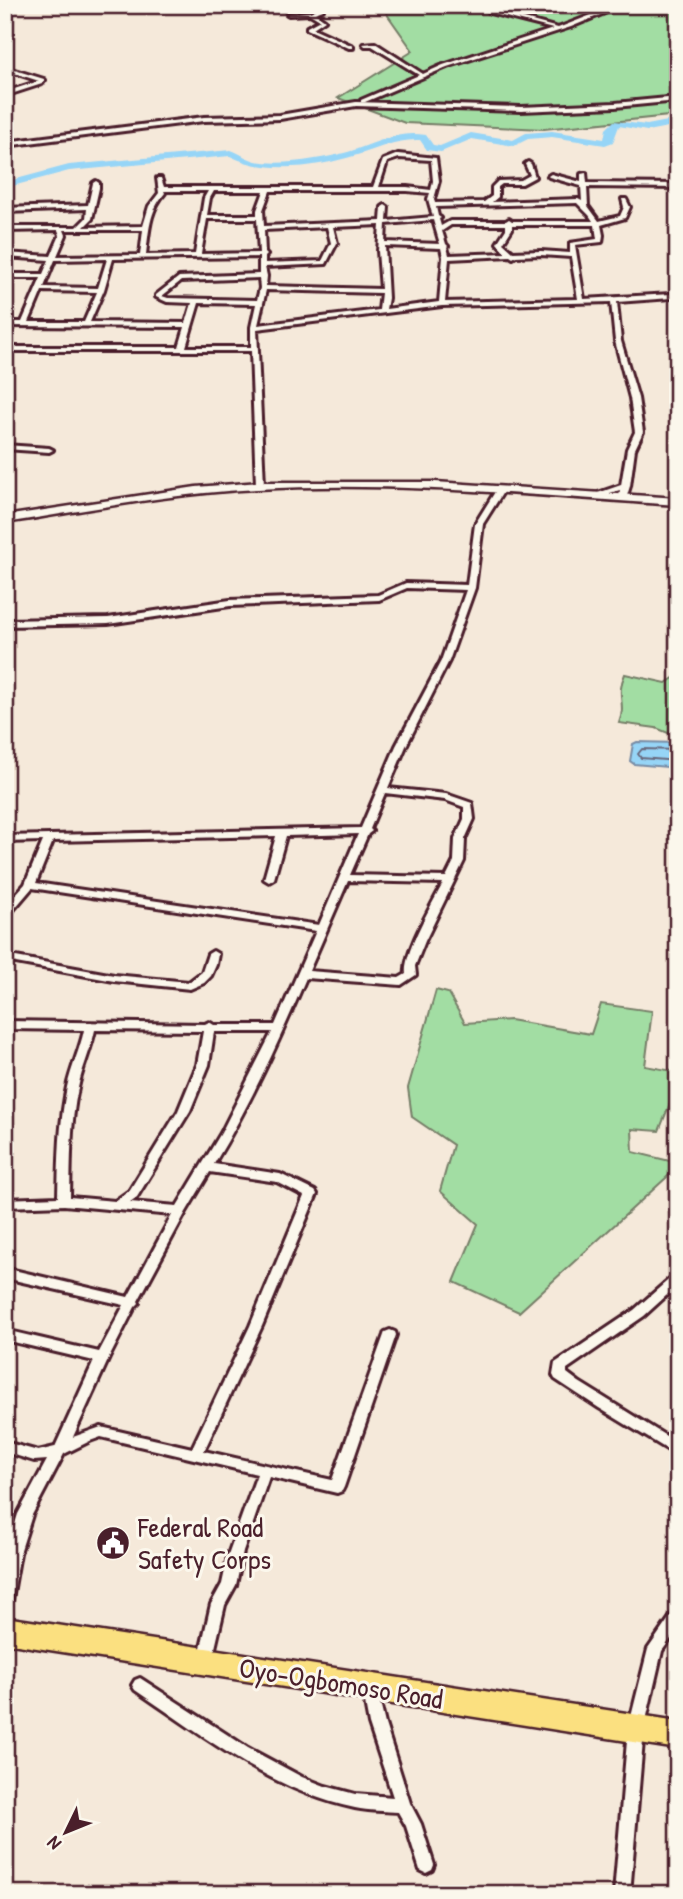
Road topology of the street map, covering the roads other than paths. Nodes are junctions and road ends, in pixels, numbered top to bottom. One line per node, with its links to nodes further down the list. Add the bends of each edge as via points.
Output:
1 (314, 5): 4 (street, via 321,9)
2 (485, 5): 6 (street, via 492,12)
3 (622, 5): 6 (street)
4 (311, 13): 5 (street); 8 (street, via 323,20 309,28)
5 (289, 14)
6 (556, 29): 10 (street)
7 (365, 45): 10 (street, via 373,44)
8 (351, 47)
9 (5, 68): 11 (street, via 42,79)
10 (423, 76): 13 (street)
11 (5, 94)
12 (678, 99): 13 (street, via 521,109)
13 (362, 103): 14 (street, via 280,117 204,119)
14 (5, 144)
15 (528, 164): 30 (street, via 533,176 522,182 500,182 495,197)
16 (584, 174): 20 (street)
17 (551, 177): 20 (street)
18 (159, 179): 23 (street)
19 (96, 183): 33 (street, via 96,197)
20 (584, 185): 21 (street); 27 (street)
21 (678, 186)
22 (213, 188): 23 (street); 24 (street); 36 (street)
23 (161, 189): 44 (street)
24 (268, 189): 25 (street); 37 (street)
25 (375, 190): 26 (street); 26 (street, via 385,161 398,156 434,159)
26 (432, 192): 31 (street)
27 (582, 197): 28 (street); 32 (street)
28 (572, 200): 30 (street); 32 (street)
29 (624, 200): 41 (street, via 623,217)
30 (487, 202): 31 (street)
31 (432, 205): 38 (street)
32 (585, 206): 41 (street)
33 (89, 207): 35 (street); 43 (street)
34 (385, 207): 40 (street)
35 (13, 210): 46 (street)
36 (205, 217): 37 (street); 57 (street)
37 (261, 217): 45 (street)
38 (438, 218): 40 (street); 47 (street)
39 (509, 221): 41 (street); 47 (street, via 450,223); 58 (street, via 500,243)
40 (384, 223): 42 (street); 49 (street)
41 (598, 223): 54 (street, via 600,241 572,244)
42 (329, 225): 45 (street); 61 (street, via 334,243)
43 (83, 228): 44 (street); 48 (street)
44 (145, 228): 52 (street)
45 (261, 228): 53 (street)
46 (7, 229): 48 (street)
47 (441, 229): 50 (street)
48 (61, 230): 55 (street)
49 (382, 244): 50 (street); 69 (street, via 385,272)
50 (445, 246): 59 (street)
51 (5, 255): 55 (street)
52 (143, 255): 56 (street); 57 (street)
53 (264, 255): 57 (street); 60 (street)
54 (574, 255): 58 (street); 71 (street)
55 (52, 256): 56 (street); 63 (street)
56 (111, 256): 68 (street)
57 (198, 256)
58 (513, 256): 59 (street)
59 (446, 257): 75 (street)
60 (264, 265): 61 (street); 64 (street)
61 (320, 265): 67 (street)
62 (5, 276): 63 (street)
63 (44, 276): 66 (street)
64 (264, 276): 65 (street); 73 (street, via 179,279 158,296)
65 (264, 288): 67 (street); 74 (street)
66 (39, 289): 68 (street); 78 (street)
67 (316, 289): 69 (street)
68 (101, 290): 79 (street)
69 (380, 290): 76 (street)
70 (671, 296): 72 (street)
71 (581, 298): 72 (street); 75 (street)
72 (614, 300): 91 (street, via 618,341 639,432 631,449)
73 (196, 301): 74 (street); 81 (street)
74 (259, 302): 82 (street)
75 (442, 304): 76 (street)
76 (382, 310): 82 (street)
77 (5, 324): 78 (street)
78 (25, 324): 79 (street)
79 (86, 325): 80 (street)
80 (118, 325): 81 (street); 86 (street)
81 (188, 325): 84 (street)
82 (254, 327): 85 (street)
83 (5, 349): 86 (street)
84 (182, 349): 85 (street); 86 (street)
85 (256, 349): 89 (street)
86 (114, 350)
87 (5, 447): 88 (street)
88 (49, 450)
89 (260, 485): 90 (main road); 93 (main road, via 196,490)
90 (501, 489): 91 (main road, via 596,495); 94 (street, via 479,524)
91 (624, 491): 92 (main road)
92 (678, 502)
93 (5, 520)
94 (471, 588): 95 (street, via 405,585 379,597 230,603 108,621); 96 (street, via 459,629)
95 (5, 623)
96 (384, 790): 97 (street); 103 (street, via 469,804)
97 (367, 831): 98 (street); 101 (street)
98 (282, 833): 99 (street); 102 (street)
99 (49, 838): 100 (street); 104 (street)
100 (5, 839)
101 (345, 878): 103 (street); 106 (street)
102 (269, 879)
103 (451, 880): 109 (street, via 405,980)
104 (30, 885): 105 (street); 106 (street)
105 (5, 913)
106 (323, 929): 109 (street)
107 (213, 954): 108 (street, via 202,981 190,986)
108 (5, 958)
109 (303, 974): 113 (street)
110 (5, 1025): 112 (street)
111 (209, 1026): 112 (street); 113 (street); 117 (street, via 203,1065 184,1111 133,1194)
112 (90, 1028): 115 (street, via 69,1112)
113 (279, 1029): 114 (street)
114 (207, 1167): 118 (street); 128 (street, via 280,1178 311,1194 257,1326)
115 (64, 1201): 116 (street); 117 (street)
116 (5, 1203)
117 (119, 1204): 118 (street)
118 (180, 1212): 121 (street)
119 (5, 1273): 121 (street)
120 (678, 1278): 125 (street, via 639,1313 560,1367 561,1376 593,1400)
121 (133, 1303): 124 (street)
122 (5, 1335): 124 (street)
123 (390, 1335): 129 (street, via 340,1485 331,1488)
124 (102, 1359): 127 (street)
125 (674, 1443)
126 (5, 1447): 127 (street, via 38,1456)
127 (61, 1448): 128 (street, via 86,1434 101,1432); 130 (street, via 25,1514)
128 (196, 1453): 129 (street)
129 (264, 1472): 133 (street, via 229,1585 218,1604)
130 (5, 1599)
131 (678, 1617): 136 (street, via 655,1649)
132 (5, 1630): 133 (highway, Oyo-Ogbomoso Road)
133 (205, 1661): 135 (highway, Oyo-Ogbomoso Road)
134 (140, 1685): 138 (street, via 241,1754 305,1785 356,1801)
135 (370, 1687): 136 (highway, Oyo-Ogbomoso Road); 138 (street)
136 (636, 1729): 137 (highway, Oyo-Ogbomoso Road); 140 (street)
137 (678, 1735)
138 (403, 1805): 139 (street)
139 (426, 1865)
140 (622, 1894)

